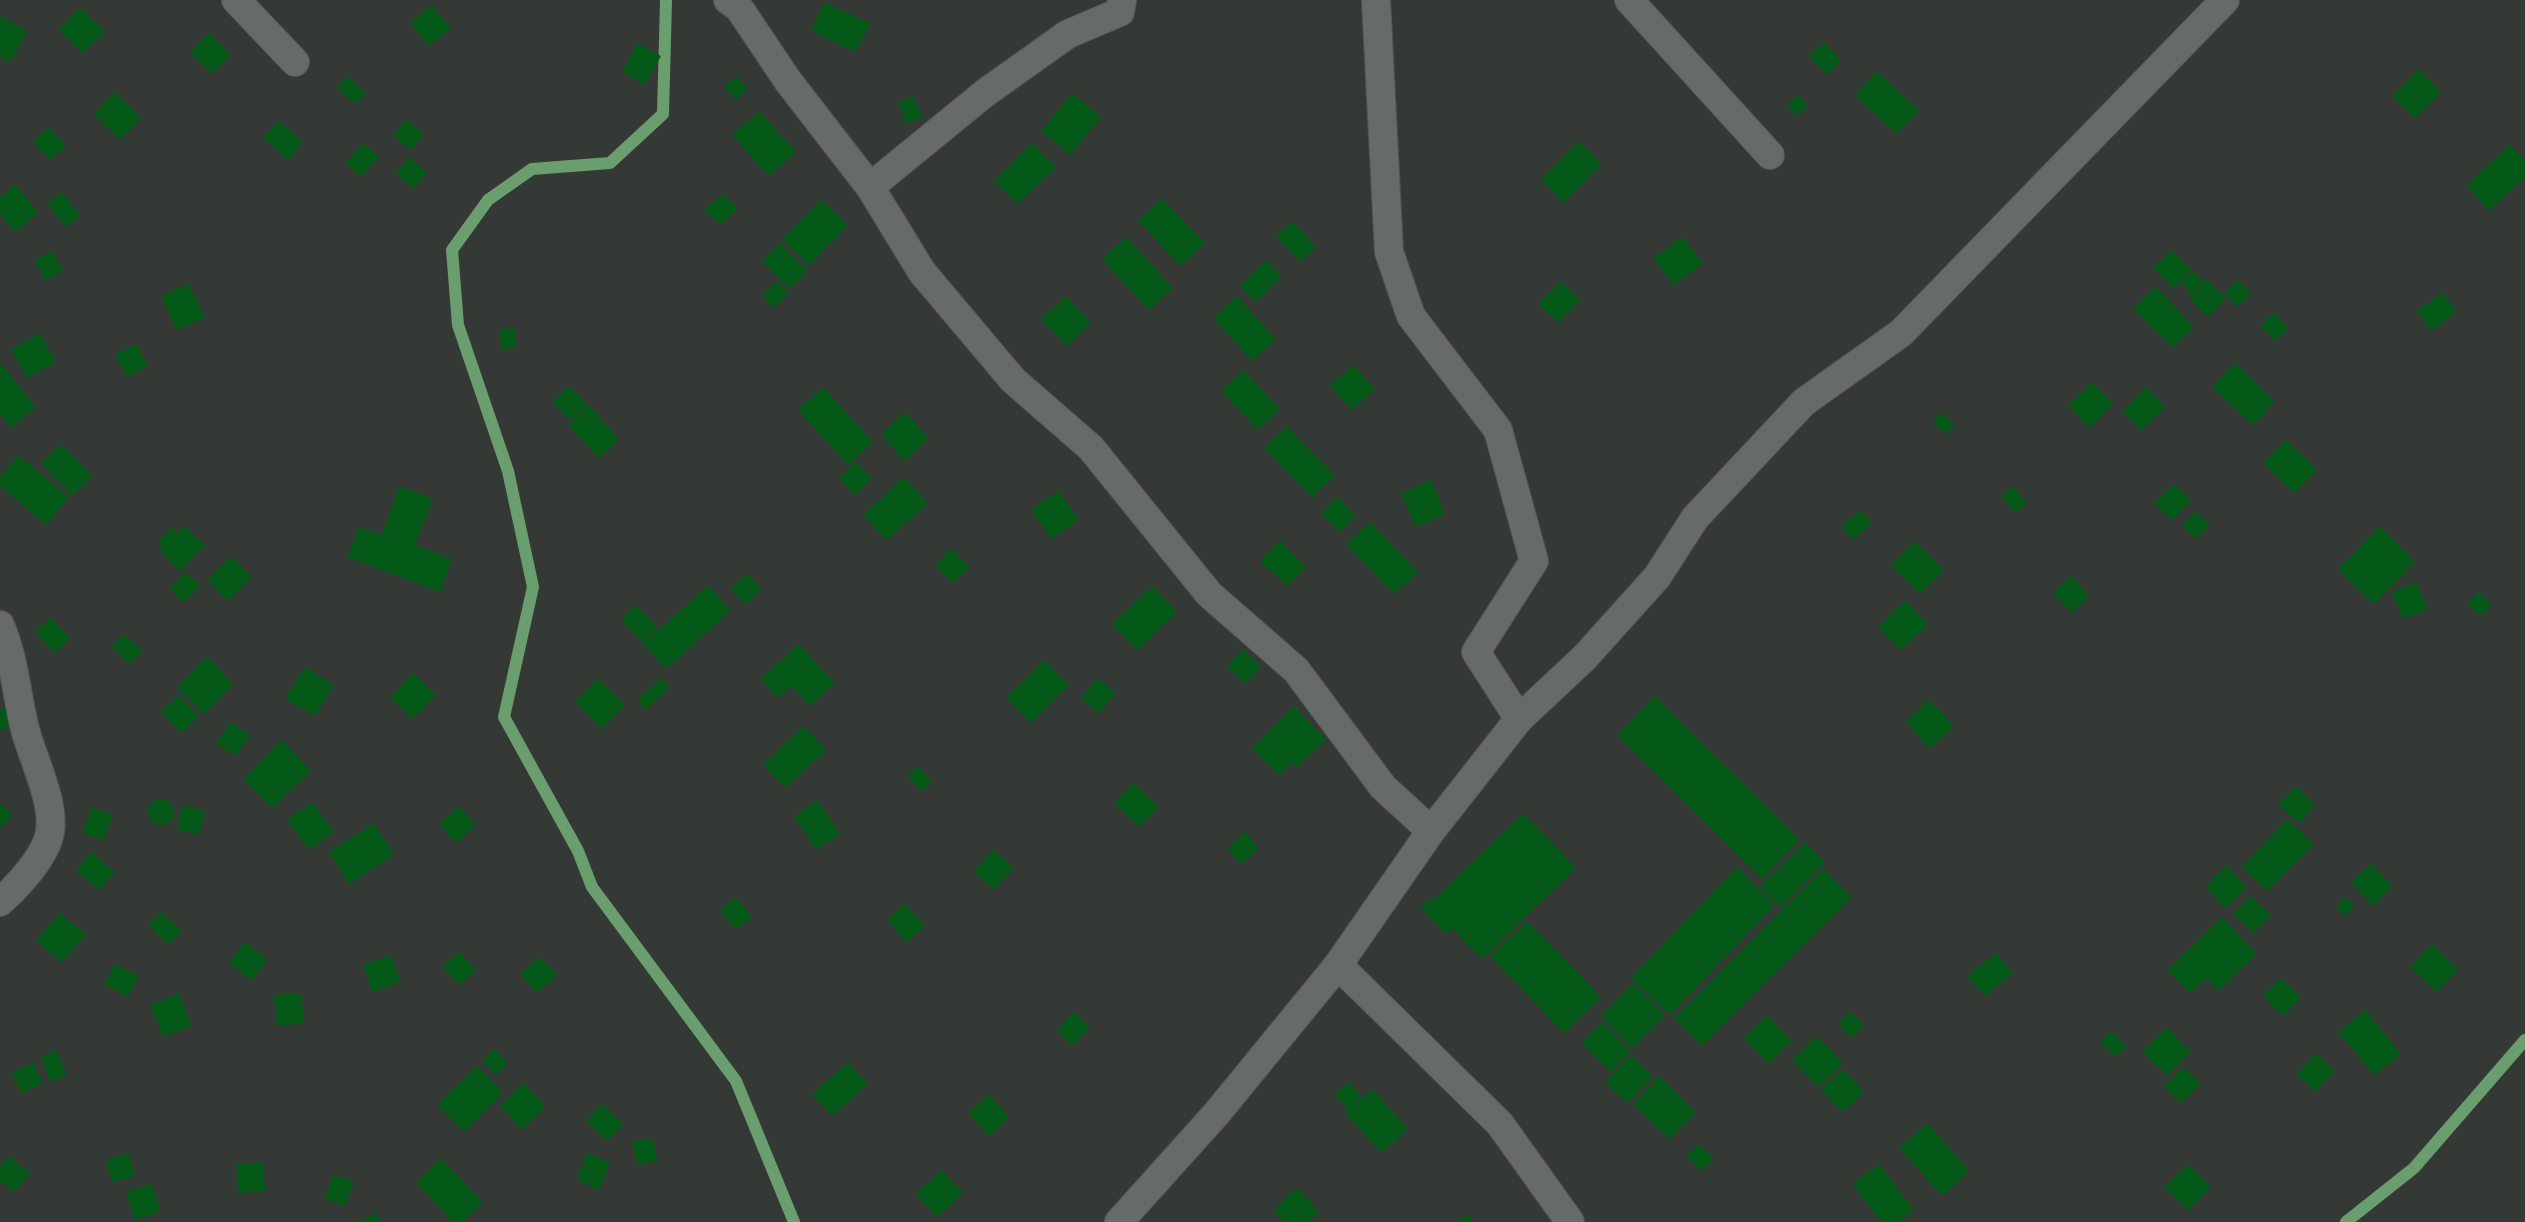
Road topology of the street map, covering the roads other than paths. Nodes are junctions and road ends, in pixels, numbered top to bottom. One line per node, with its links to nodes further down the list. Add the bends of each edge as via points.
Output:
1 (236, 0): 7 (street)
2 (728, 0): 9 (street, via 739,8 788,81)
3 (1122, 0): 9 (street, via 1120,12 1068,34 985,93)
4 (1376, 0): 11 (street, via 1389,252 1411,316 1498,430 1534,561 1476,652)
5 (1629, 0): 8 (street)
6 (2225, 0): 11 (street, via 1901,333 1804,402 1695,518 1657,577 1585,657)
7 (295, 62)
8 (1770, 155)
9 (870, 187): 12 (street, via 922,272 1013,380 1091,448 1209,594 1296,670 1383,787)
10 (0, 625): 13 (street, via 8,644 24,726 50,810 50,832 34,867)
11 (1519, 719): 12 (street)
12 (1431, 831): 14 (street)
13 (0, 902)
14 (1338, 965): 15 (street, via 1217,1113); 16 (street, via 1500,1124)
15 (1119, 1222)
16 (1570, 1222)

